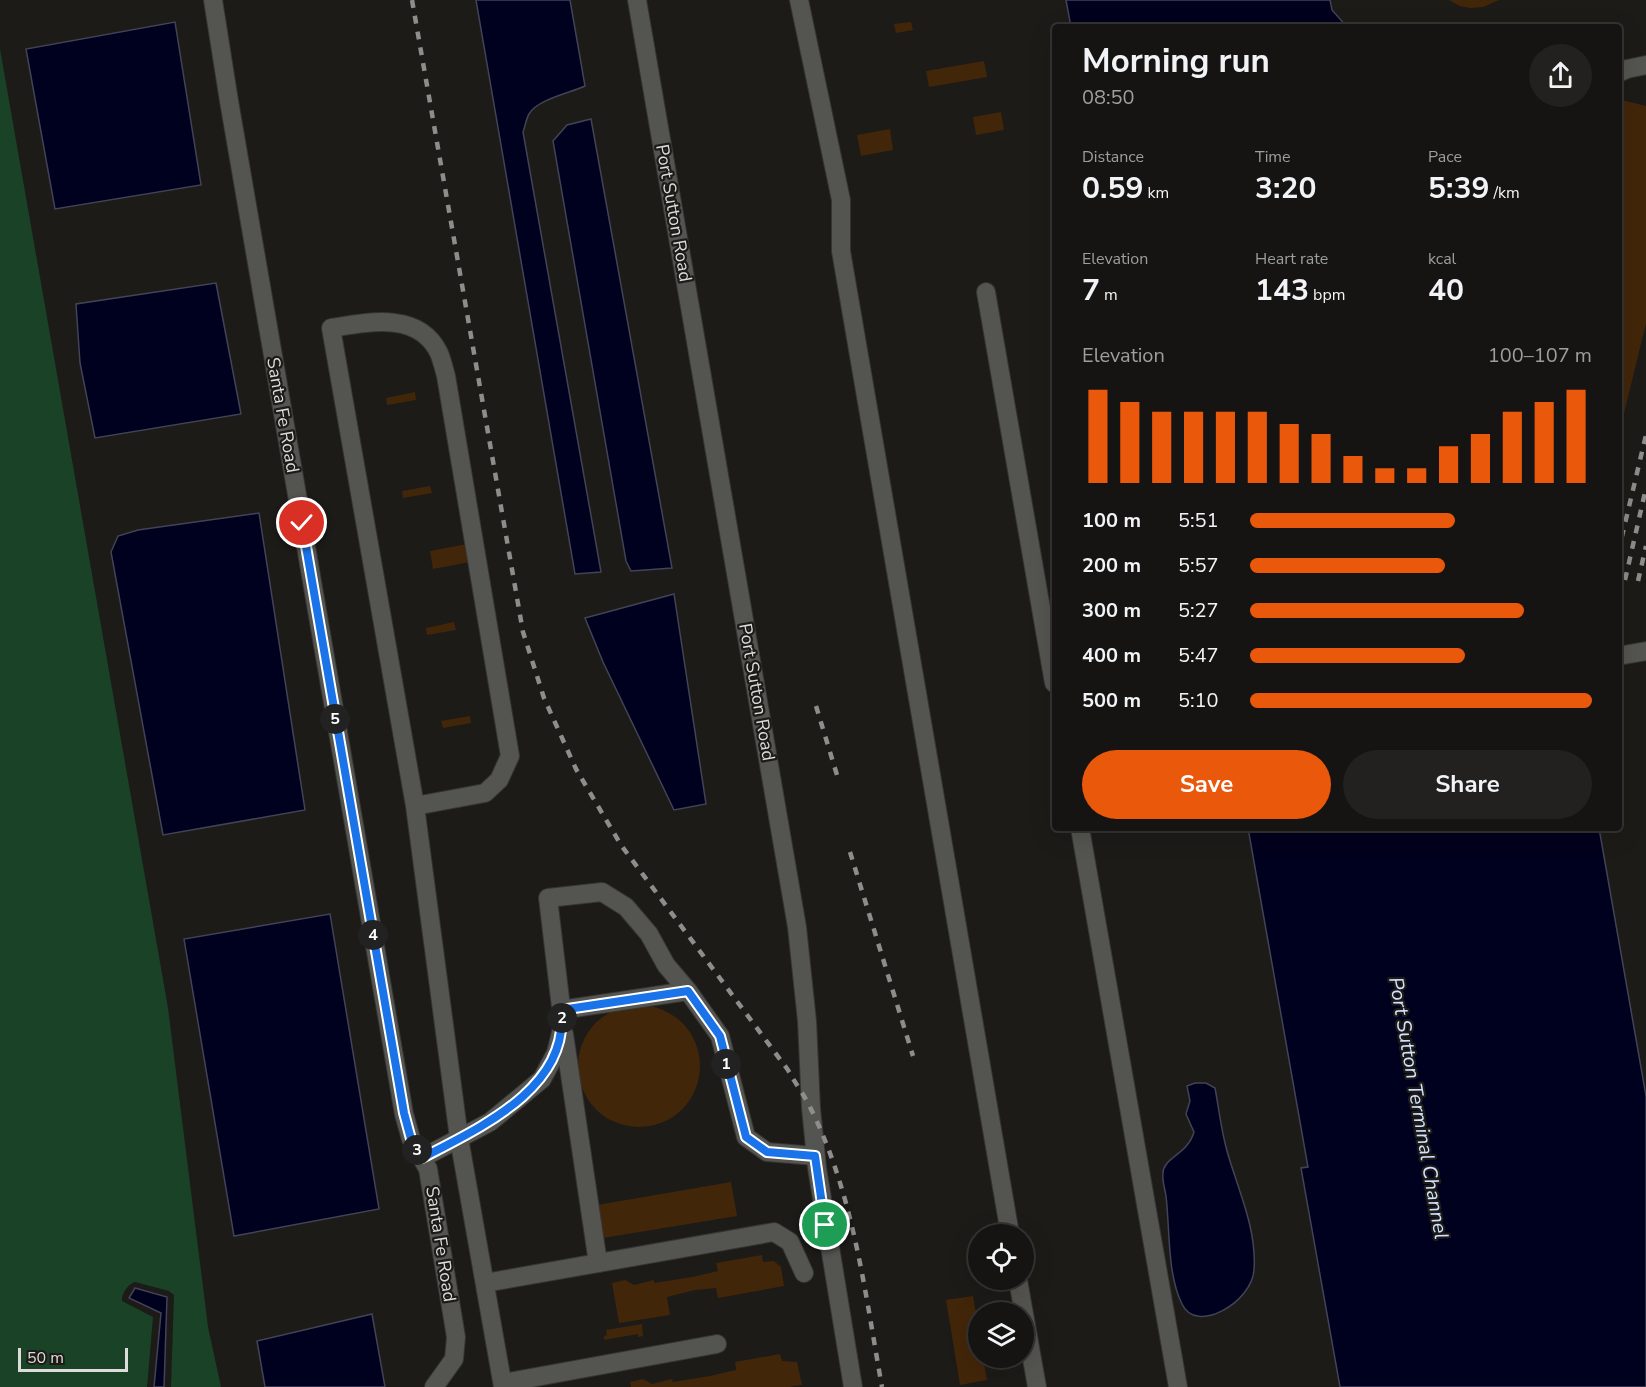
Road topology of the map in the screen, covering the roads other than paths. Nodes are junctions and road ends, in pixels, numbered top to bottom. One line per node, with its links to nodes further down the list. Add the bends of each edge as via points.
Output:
1 (213, 0): 16 (street, Santa Fe Road, via 404,1113 411,1139)
2 (638, 0): 15 (street, Port Sutton Road, via 795,916 806,998)
3 (799, 0): 17 (street, via 842,200 840,251)
4 (1646, 65): 5 (street)
5 (1622, 71)
6 (986, 292): 9 (street)
7 (1646, 650): 8 (street)
8 (1622, 655)
9 (1052, 672)
10 (415, 806): 10 (street, via 485,793 499,780 510,756 439,353 424,332 400,323 373,321 331,328); 14 (street)
11 (1081, 831): 27 (street)
12 (688, 991): 13 (street); 13 (street, via 626,907 602,892 548,898); 15 (street, via 720,1036 746,1137 767,1152)
13 (562, 1017): 14 (street, via 556,1053 542,1079 490,1122); 18 (street)
14 (459, 1138): 16 (street); 20 (street)
15 (815, 1156): 25 (street, Port Sutton Road)
16 (422, 1158): 24 (street, Santa Fe Road, via 428,1169 456,1338 454,1359)
17 (1008, 1224)
18 (598, 1263): 19 (street, via 774,1232 790,1242); 20 (street)
19 (804, 1273)
20 (485, 1283): 23 (street)
21 (1020, 1290): 26 (street)
22 (717, 1344): 23 (street)
23 (503, 1385)
24 (434, 1387)
25 (853, 1387)
26 (1036, 1387)
27 (1178, 1387)

